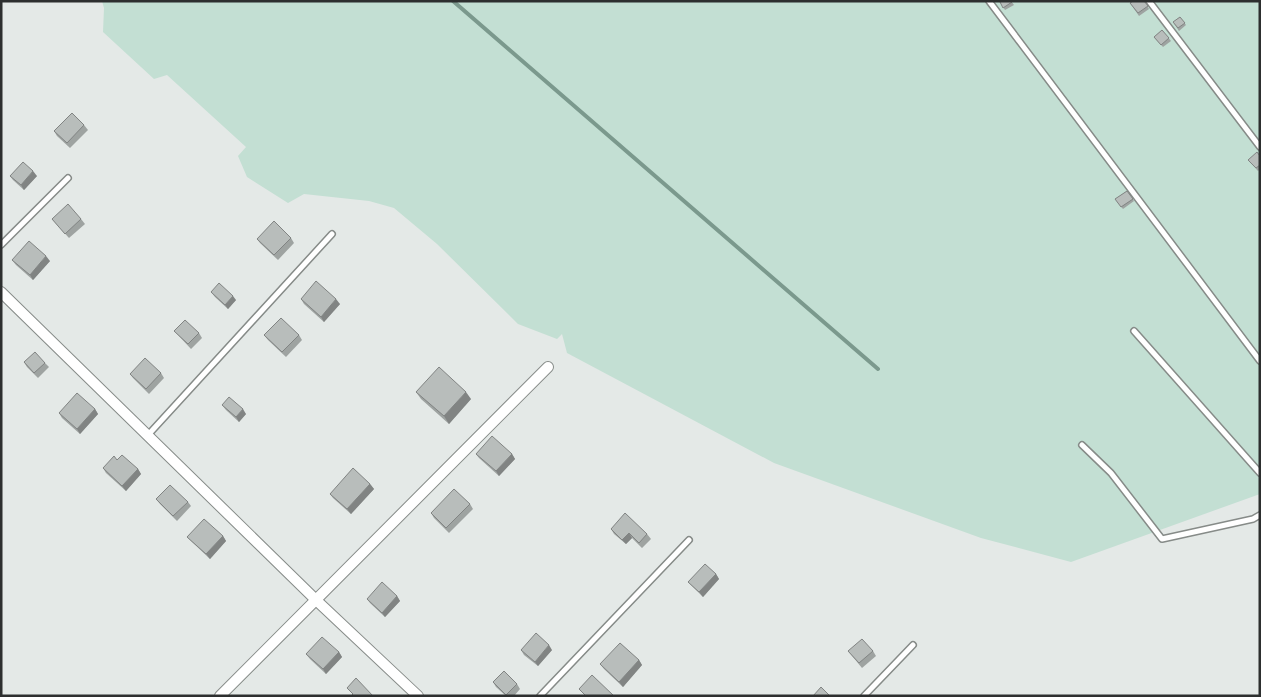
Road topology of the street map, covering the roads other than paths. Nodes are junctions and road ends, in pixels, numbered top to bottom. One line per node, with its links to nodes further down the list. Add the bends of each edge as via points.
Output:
1 (989, 1): 9 (lane)
2 (1149, 1): 3 (lane)
3 (1260, 148)
4 (68, 178): 6 (lane)
5 (332, 234): 11 (lane)
6 (1, 245)
7 (1, 292): 11 (street)
8 (1134, 331): 13 (lane)
9 (1260, 361)
10 (548, 367): 16 (street)
11 (148, 435): 16 (street)
12 (1082, 445): 14 (lane, via 1111,473 1162,539)
13 (1260, 473)
14 (1260, 515)
15 (689, 540): 20 (lane)
16 (316, 600): 18 (street); 19 (street)
17 (913, 645): 21 (lane)
18 (220, 696)
19 (418, 696)
20 (540, 696)
21 (864, 696)

